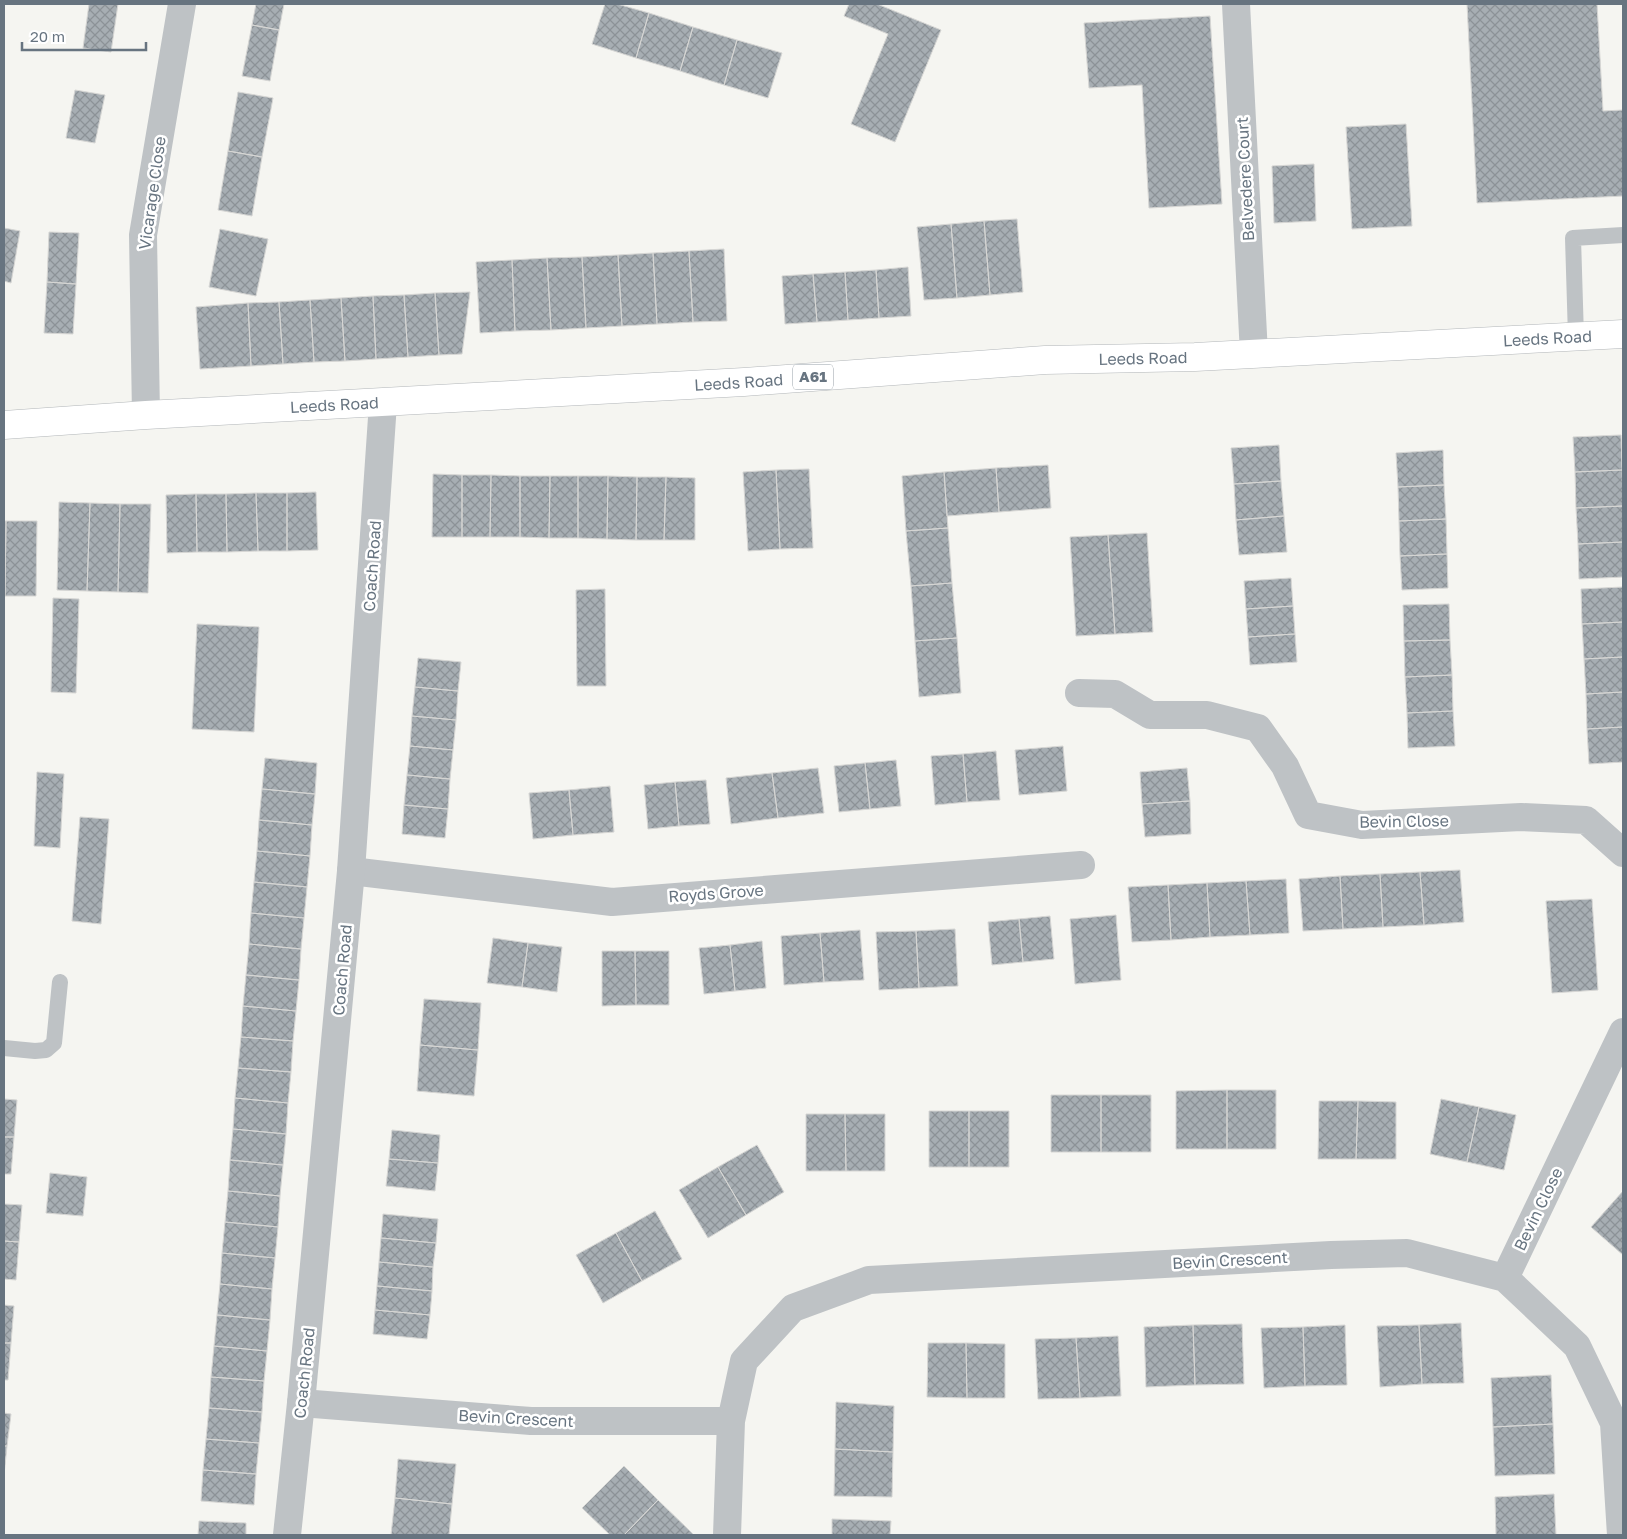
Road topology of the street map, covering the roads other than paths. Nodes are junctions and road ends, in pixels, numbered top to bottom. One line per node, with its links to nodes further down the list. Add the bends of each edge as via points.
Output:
1 (182, 4): 8 (street, Vicarage Close, via 143,235)
2 (1236, 4): 6 (street, Belvedere Court)
3 (1623, 235): 5 (lane, via 1573,238)
4 (1623, 334): 5 (main road, Leeds Road / A61)
5 (1576, 337): 6 (main road, Leeds Road / A61)
6 (1254, 354): 7 (main road, Leeds Road / A61, via 1045,360)
7 (383, 403): 8 (main road, Leeds Road / A61); 13 (street, Coach Road)
8 (146, 415): 9 (main road, Leeds Road / A61)
9 (4, 425)
10 (1079, 694): 11 (street, Bevin Close, via 1115,694 1150,715 1207,715 1258,728 1285,766 1308,815 1362,825 1521,817 1586,820)
11 (1623, 854)
12 (1081, 865): 13 (street, Royds Grove, via 612,902)
13 (351, 871): 18 (street, Coach Road)
14 (60, 982): 16 (lane, via 54,1043 46,1050 36,1052)
15 (1623, 1032): 17 (street, Bevin Close)
16 (4, 1048)
17 (1506, 1278): 19 (street, Bevin Crescent, via 1407,1254 1331,1255 869,1280 793,1308 744,1360); 22 (street, via 1577,1346 1614,1423)
18 (301, 1403): 19 (street, Bevin Crescent, via 531,1421); 20 (street, Coach Road)
19 (731, 1420): 21 (street, Bevin Crescent)
20 (287, 1535)
21 (727, 1535)
22 (1621, 1535)

